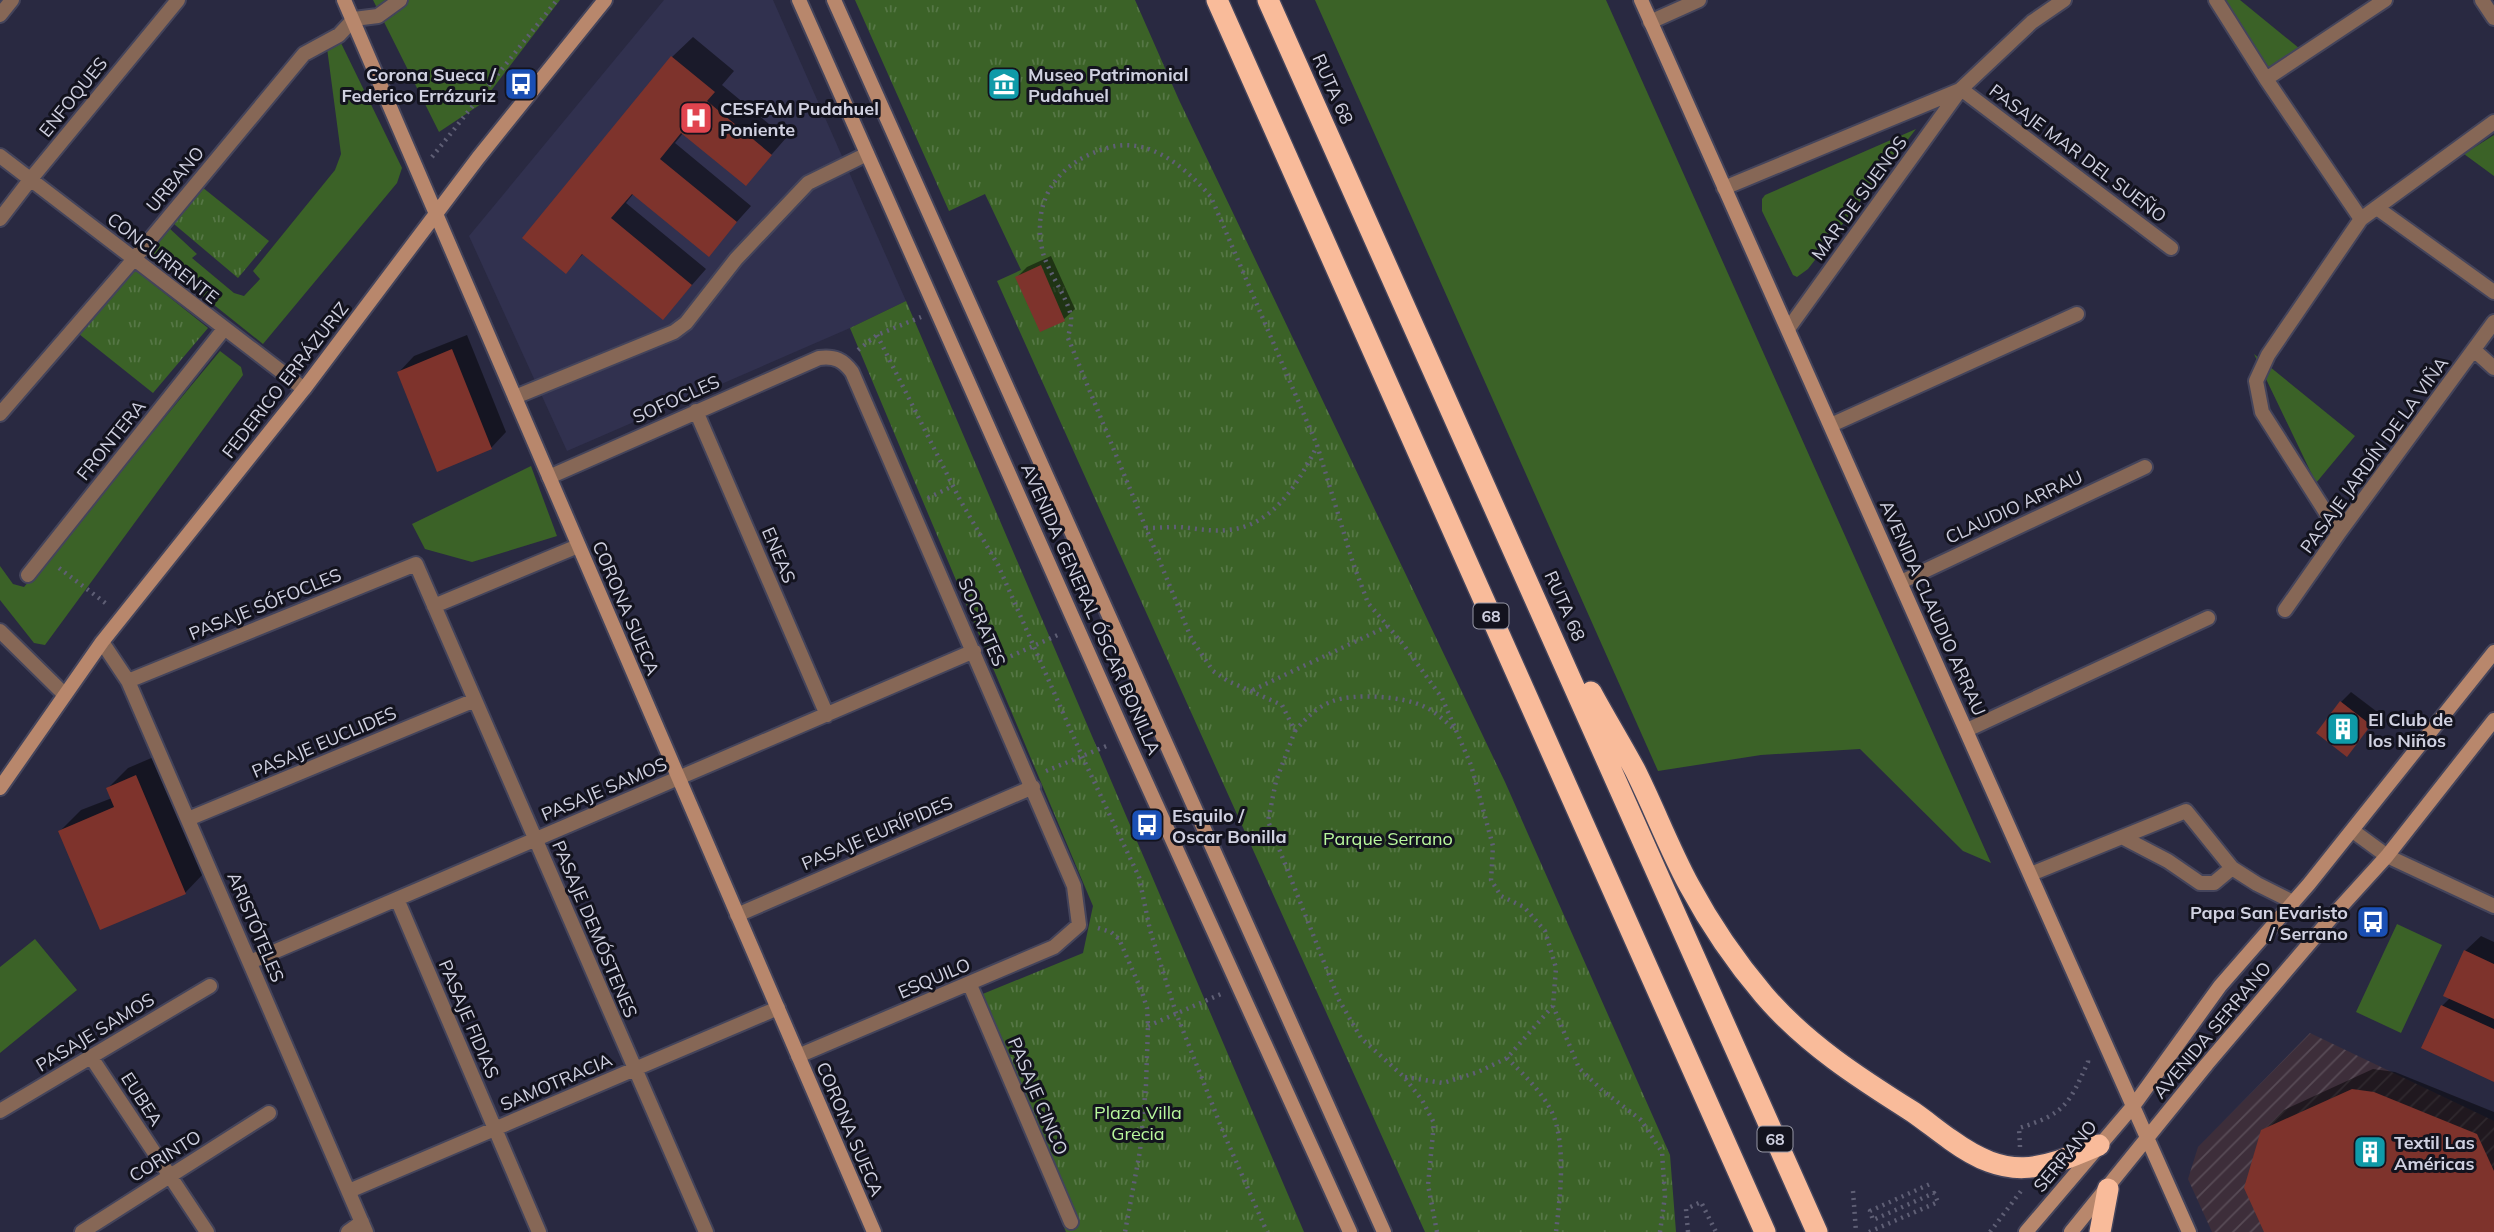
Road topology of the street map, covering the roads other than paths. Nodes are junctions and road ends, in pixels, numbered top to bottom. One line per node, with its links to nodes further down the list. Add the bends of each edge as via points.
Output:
1 (12, 0): 16 (street)
2 (178, 0): 25 (street, ENFOQUES)
3 (344, 0): 18 (street, CORONA SUECA)
4 (400, 0): 18 (street, URBANO, via 379,16)
5 (606, 0): 28 (street, FEDERICO ERRÁZURIZ)
6 (799, 0): 23 (street, AVENIDA GENERAL ÓSCAR BONILLA)
7 (834, 0): 107 (street, AVENIDA GENERAL ÓSCAR BONILLA)
8 (1217, 0): 108 (highway, 68)
9 (1268, 0): 53 (highway, RUTA 68 / 68)
10 (1641, 0): 19 (street, AVENIDA CLAUDIO ARRAU)
11 (1699, 0): 19 (street)
12 (2064, 0): 21 (street, MAR DE SUENOS, via 2032,22)
13 (2216, 0): 20 (street)
14 (2385, 0): 20 (street)
15 (2482, 0): 17 (street)
16 (0, 15)
17 (2494, 18)
18 (354, 19): 28 (street, CORONA SUECA); 32 (street, URBANO, via 339,35 303,54)
19 (1650, 22): 26 (street, AVENIDA CLAUDIO ARRAU)
20 (2266, 79): 30 (street)
21 (1961, 89): 26 (street, MAR DE SUENOS); 31 (street, PASAJE MAR DEL SUEÑO); 37 (street, MAR DE SUENOS)
22 (2494, 122): 27 (street)
23 (867, 154): 42 (street, via 808,183 674,332); 106 (street, AVENIDA GENERAL ÓSCAR BONILLA)
24 (0, 156): 25 (street, CONCURRENTE)
25 (30, 180): 29 (street, ENFOQUES); 32 (street, CONCURRENTE)
26 (1724, 188): 37 (street, AVENIDA CLAUDIO ARRAU)
27 (2377, 208): 30 (street); 33 (street)
28 (435, 214): 41 (street, FEDERICO ERRÁZURIZ); 42 (street, CORONA SUECA)
29 (0, 219)
30 (2361, 219): 48 (street, via 2268,355 2256,382 2262,412)
31 (2171, 248)
32 (134, 259): 36 (street, CONCURRENTE); 44 (street, URBANO)
33 (2494, 292)
34 (2077, 314): 45 (street)
35 (2494, 322): 38 (street, PASAJE JARDÍN DE LA VIÑA)
36 (224, 329): 41 (street, CONCURRENTE); 51 (street, FRONTERA)
37 (1788, 329): 45 (street, AVENIDA CLAUDIO ARRAU)
38 (2474, 350): 40 (street); 48 (street, PASAJE JARDÍN DE LA VIÑA)
39 (819, 358): 43 (street, SOFOCLES); 59 (street, SOCRATES, via 845,363 852,372)
40 (2494, 368)
41 (303, 389): 58 (street, FEDERICO ERRÁZURIZ)
42 (515, 397): 47 (street, CORONA SUECA)
43 (696, 411): 47 (street, SOFOCLES); 64 (street, ENEAS)
44 (0, 414)
45 (1831, 425): 52 (street, AVENIDA CLAUDIO ARRAU)
46 (2145, 467): 52 (street, CLAUDIO ARRAU)
47 (549, 477): 49 (street, CORONA SUECA)
48 (2339, 533): 55 (street, PASAJE JARDÍN DE LA VIÑA)
49 (578, 546): 54 (street); 67 (street, CORONA SUECA)
50 (416, 564): 54 (street, PASAJE DEMÓSTENES); 61 (street, PASAJE SÓFOCLES)
51 (28, 575)
52 (1900, 582): 66 (street, AVENIDA CLAUDIO ARRAU)
53 (1533, 591): 94 (highway, via 1635,770 1688,884 1722,940 1764,995 1820,1049 1979,1158 2020,1169 2066,1159); 109 (highway, RUTA 68 / 68)
54 (434, 606): 63 (street, PASAJE DEMÓSTENES)
55 (2285, 610)
56 (2208, 618): 66 (street)
57 (0, 631): 62 (street)
58 (102, 642): 61 (street, ARISTÓTELES); 62 (street, FEDERICO ERRÁZURIZ)
59 (974, 651): 64 (street, PASAJE SAMOS); 68 (street, SOCRATES)
60 (2494, 652): 71 (street, AVENIDA SERRANO)
61 (128, 681): 70 (street, ARISTÓTELES)
62 (64, 694): 69 (street, FEDERICO ERRÁZURIZ)
63 (475, 701): 70 (street, PASAJE EUCLIDES); 73 (street, PASAJE DEMÓSTENES)
64 (827, 715): 67 (street, PASAJE SAMOS)
65 (2494, 720): 74 (street, AVENIDA SERRANO)
66 (1967, 730): 76 (street, AVENIDA CLAUDIO ARRAU)
67 (678, 778): 73 (street, PASAJE SAMOS); 80 (street, CORONA SUECA)
68 (1031, 783): 80 (street, PASAJE EURÍPIDES); 81 (street, SOCRATES, via 1073,886)
69 (0, 788)
70 (188, 820): 82 (street, ARISTÓTELES)
71 (2353, 831): 74 (street); 78 (street, AVENIDA SERRANO)
72 (2122, 837): 75 (street, via 2200,883 2214,883); 75 (street, via 2186,811); 76 (street)
73 (536, 839): 77 (street, PASAJE SAMOS); 88 (street, PASAJE DEMÓSTENES)
74 (2387, 856): 79 (street); 93 (street, AVENIDA SERRANO)
75 (2232, 868): 78 (street)
76 (2031, 874): 89 (street, AVENIDA CLAUDIO ARRAU)
77 (397, 899): 82 (street, PASAJE SAMOS); 92 (street, PASAJE FIDIAS)
78 (2293, 902): 89 (street, AVENIDA SERRANO, via 2220,986)
79 (2494, 906)
80 (737, 915): 85 (street, CORONA SUECA)
81 (1079, 925): 83 (street, ESQUILO, via 1055,947)
82 (250, 962): 97 (street, ARISTÓTELES)
83 (970, 985): 86 (street, ESQUILO); 98 (street, PASAJE CINCO)
84 (210, 986): 87 (street, PASAJE SAMOS)
85 (778, 1008): 86 (street, CORONA SUECA); 88 (street, SAMOTRACIA)
86 (798, 1056): 105 (street, CORONA SUECA)
87 (91, 1057): 90 (street, PASAJE SAMOS); 95 (street, EUBEA)
88 (635, 1069): 92 (street, SAMOTRACIA); 104 (street, PASAJE DEMÓSTENES)
89 (2134, 1105): 93 (street, AVENIDA CLAUDIO ARRAU); 94 (street, SERRANO)
90 (0, 1111)
91 (269, 1113): 95 (street, CORINTO)
92 (495, 1129): 97 (street, SAMOTRACIA); 103 (street, PASAJE FIDIAS)
93 (2148, 1139): 96 (street); 113 (street, AVENIDA CLAUDIO ARRAU)
94 (2099, 1144): 110 (street, SERRANO)
95 (170, 1177): 100 (street, CORINTO); 101 (street, EUBEA)
96 (2108, 1189): 111 (street); 112 (highway)
97 (349, 1191): 99 (street, ARISTÓTELES)
98 (1070, 1222)
99 (364, 1227): 102 (street)
100 (82, 1232)
101 (207, 1232)
102 (348, 1232)
103 (540, 1232)
104 (706, 1232)
105 (874, 1232)
106 (1350, 1232)
107 (1384, 1232)
108 (1765, 1232)
109 (1816, 1232)
110 (2026, 1232)
111 (2071, 1232)
112 (2100, 1232)
113 (2189, 1232)

